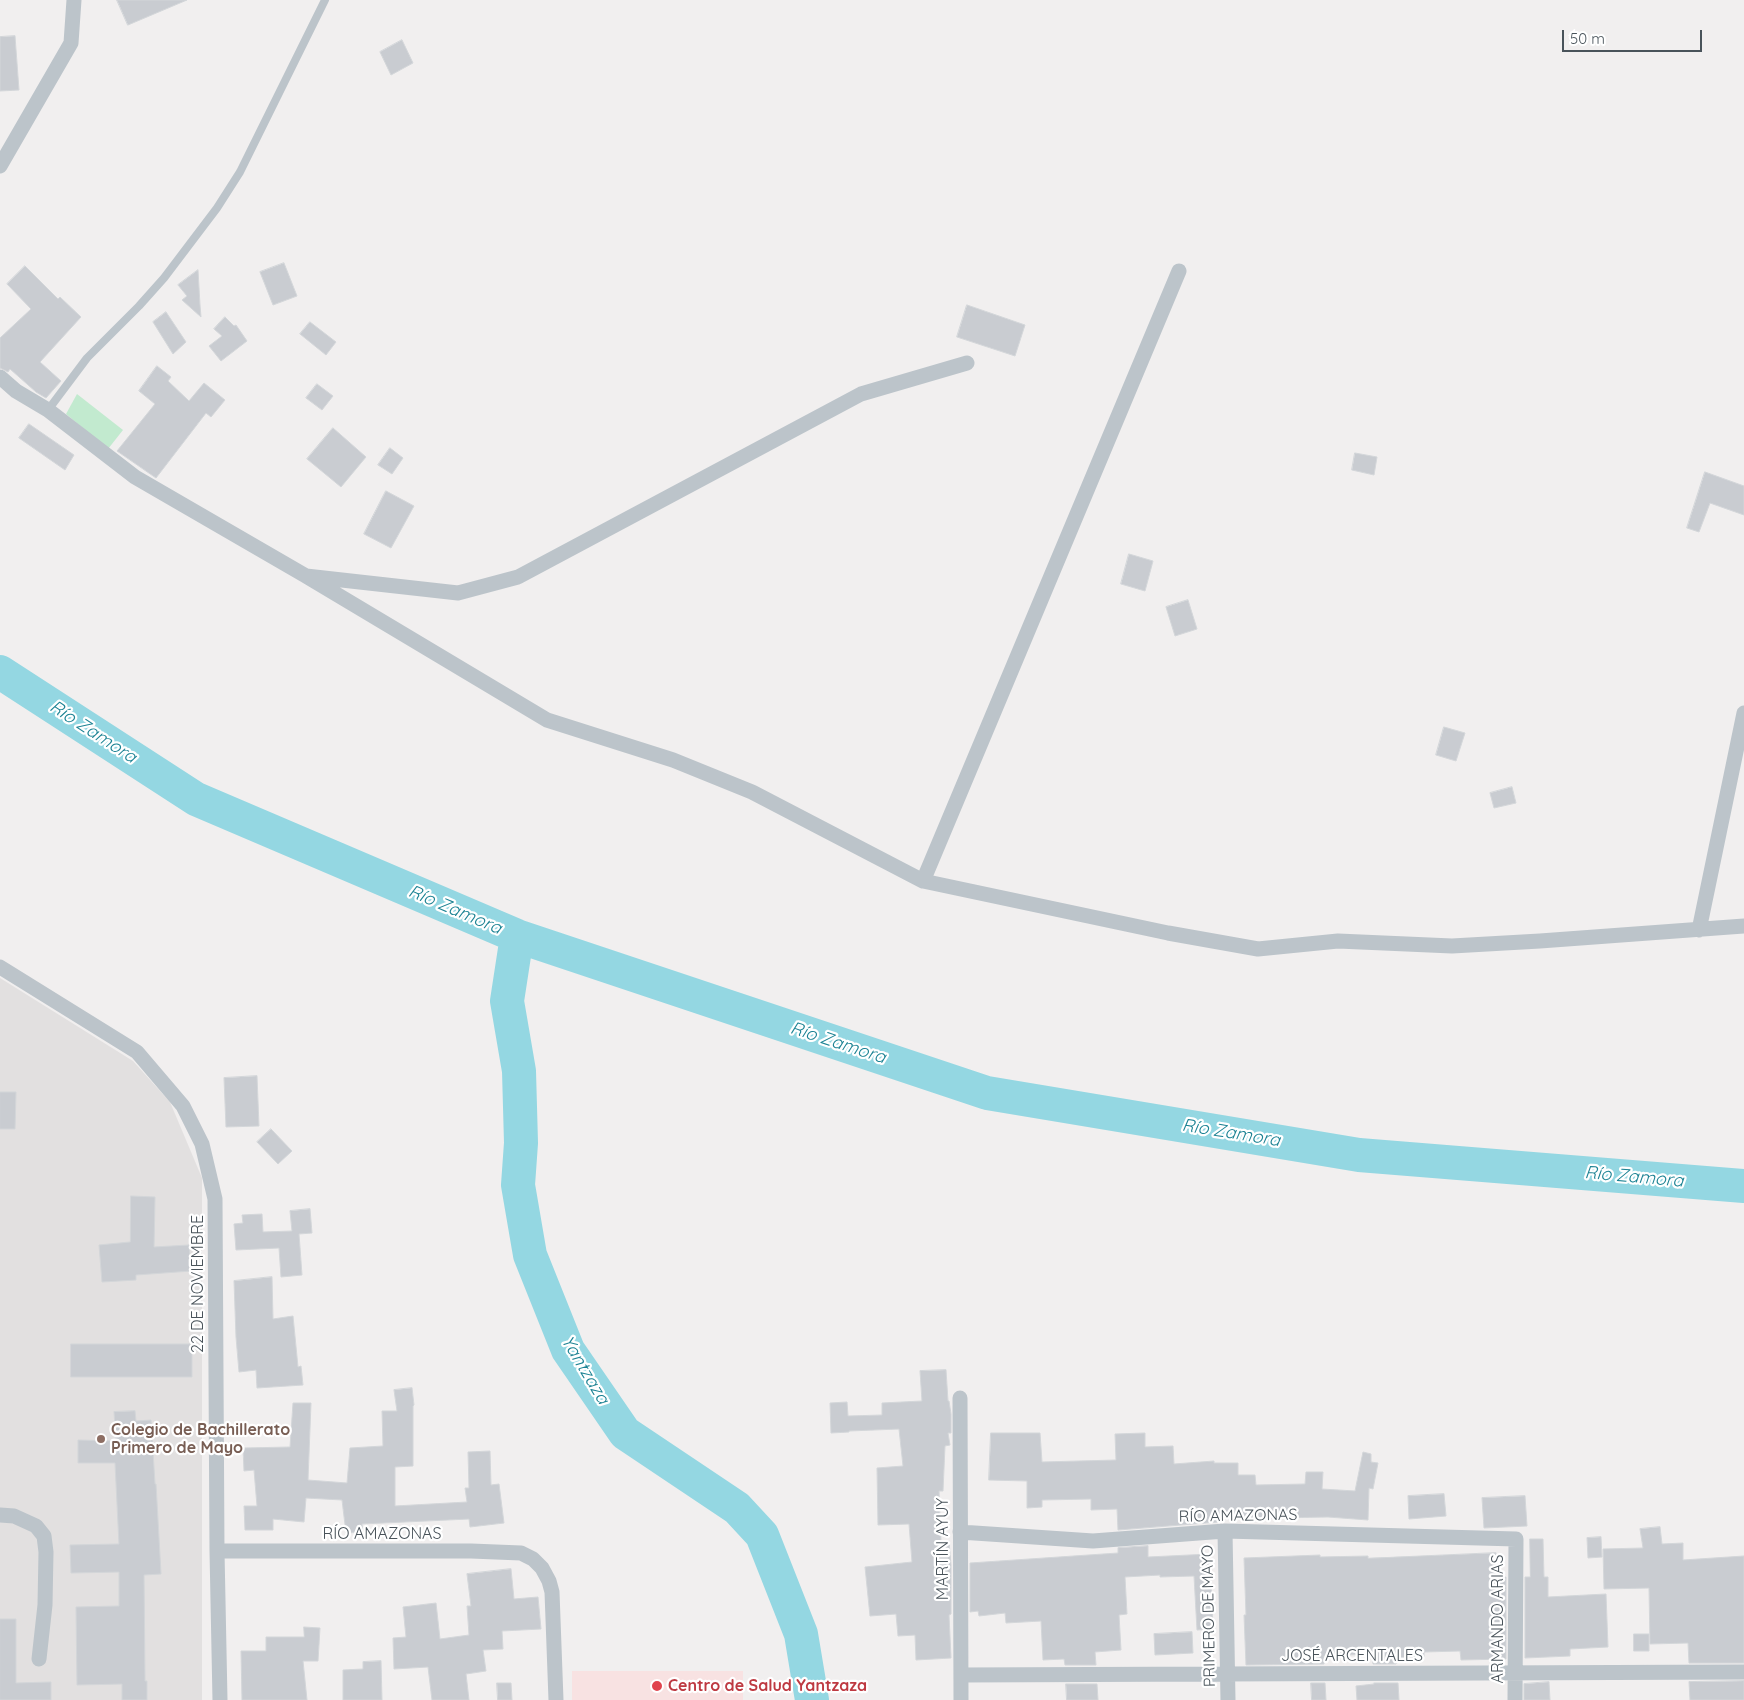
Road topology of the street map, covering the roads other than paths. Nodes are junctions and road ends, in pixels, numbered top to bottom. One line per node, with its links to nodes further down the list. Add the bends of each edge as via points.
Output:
1 (74, 0): 3 (street, via 71,43)
2 (325, 0): 7 (lane, via 240,172 217,208 164,278 87,358)
3 (0, 166)
4 (1179, 272): 10 (street)
5 (967, 363): 8 (street, via 861,394 518,577 458,593)
6 (0, 377): 7 (street)
7 (48, 410): 8 (street, via 135,477)
8 (306, 576): 10 (street, via 547,720 673,760 752,792)
9 (1744, 713): 12 (street)
10 (923, 881): 12 (street, via 1159,931 1258,948 1338,941 1452,946)
11 (1744, 926): 12 (street)
12 (1699, 930)
13 (0, 967): 19 (street, 22 DE NOVIEMBRE, via 137,1052 184,1106 202,1144 215,1199)
14 (960, 1398): 17 (street, MARTÍN AYUY)
15 (0, 1515): 20 (street, via 14,1516 36,1526 44,1536 44,1605)
16 (1225, 1531): 17 (street, RÍO AMAZONAS, via 1093,1541); 18 (street, RÍO AMAZONAS); 22 (street, PRIMERO DE MAYO)
17 (960, 1532): 24 (street, MARTÍN AYUY)
18 (1516, 1539): 23 (street, ARMANDO ARIAS)
19 (217, 1551): 25 (street, 22 DE NOVIEMBRE); 26 (street, RÍO AMAZONAS, via 521,1553 542,1568 552,1592)
20 (39, 1659)
21 (1744, 1672): 23 (street, JOSÉ ARCENTALES)
22 (1228, 1674): 23 (street, JOSÉ ARCENTALES); 24 (street, JOSÉ ARCENTALES); 28 (street, PRIMERO DE MAYO)
23 (1516, 1674): 29 (street, ARMANDO ARIAS)
24 (961, 1675): 27 (street, MARTÍN AYUY)
25 (220, 1700)
26 (556, 1700)
27 (961, 1700)
28 (1228, 1700)
29 (1515, 1700)

